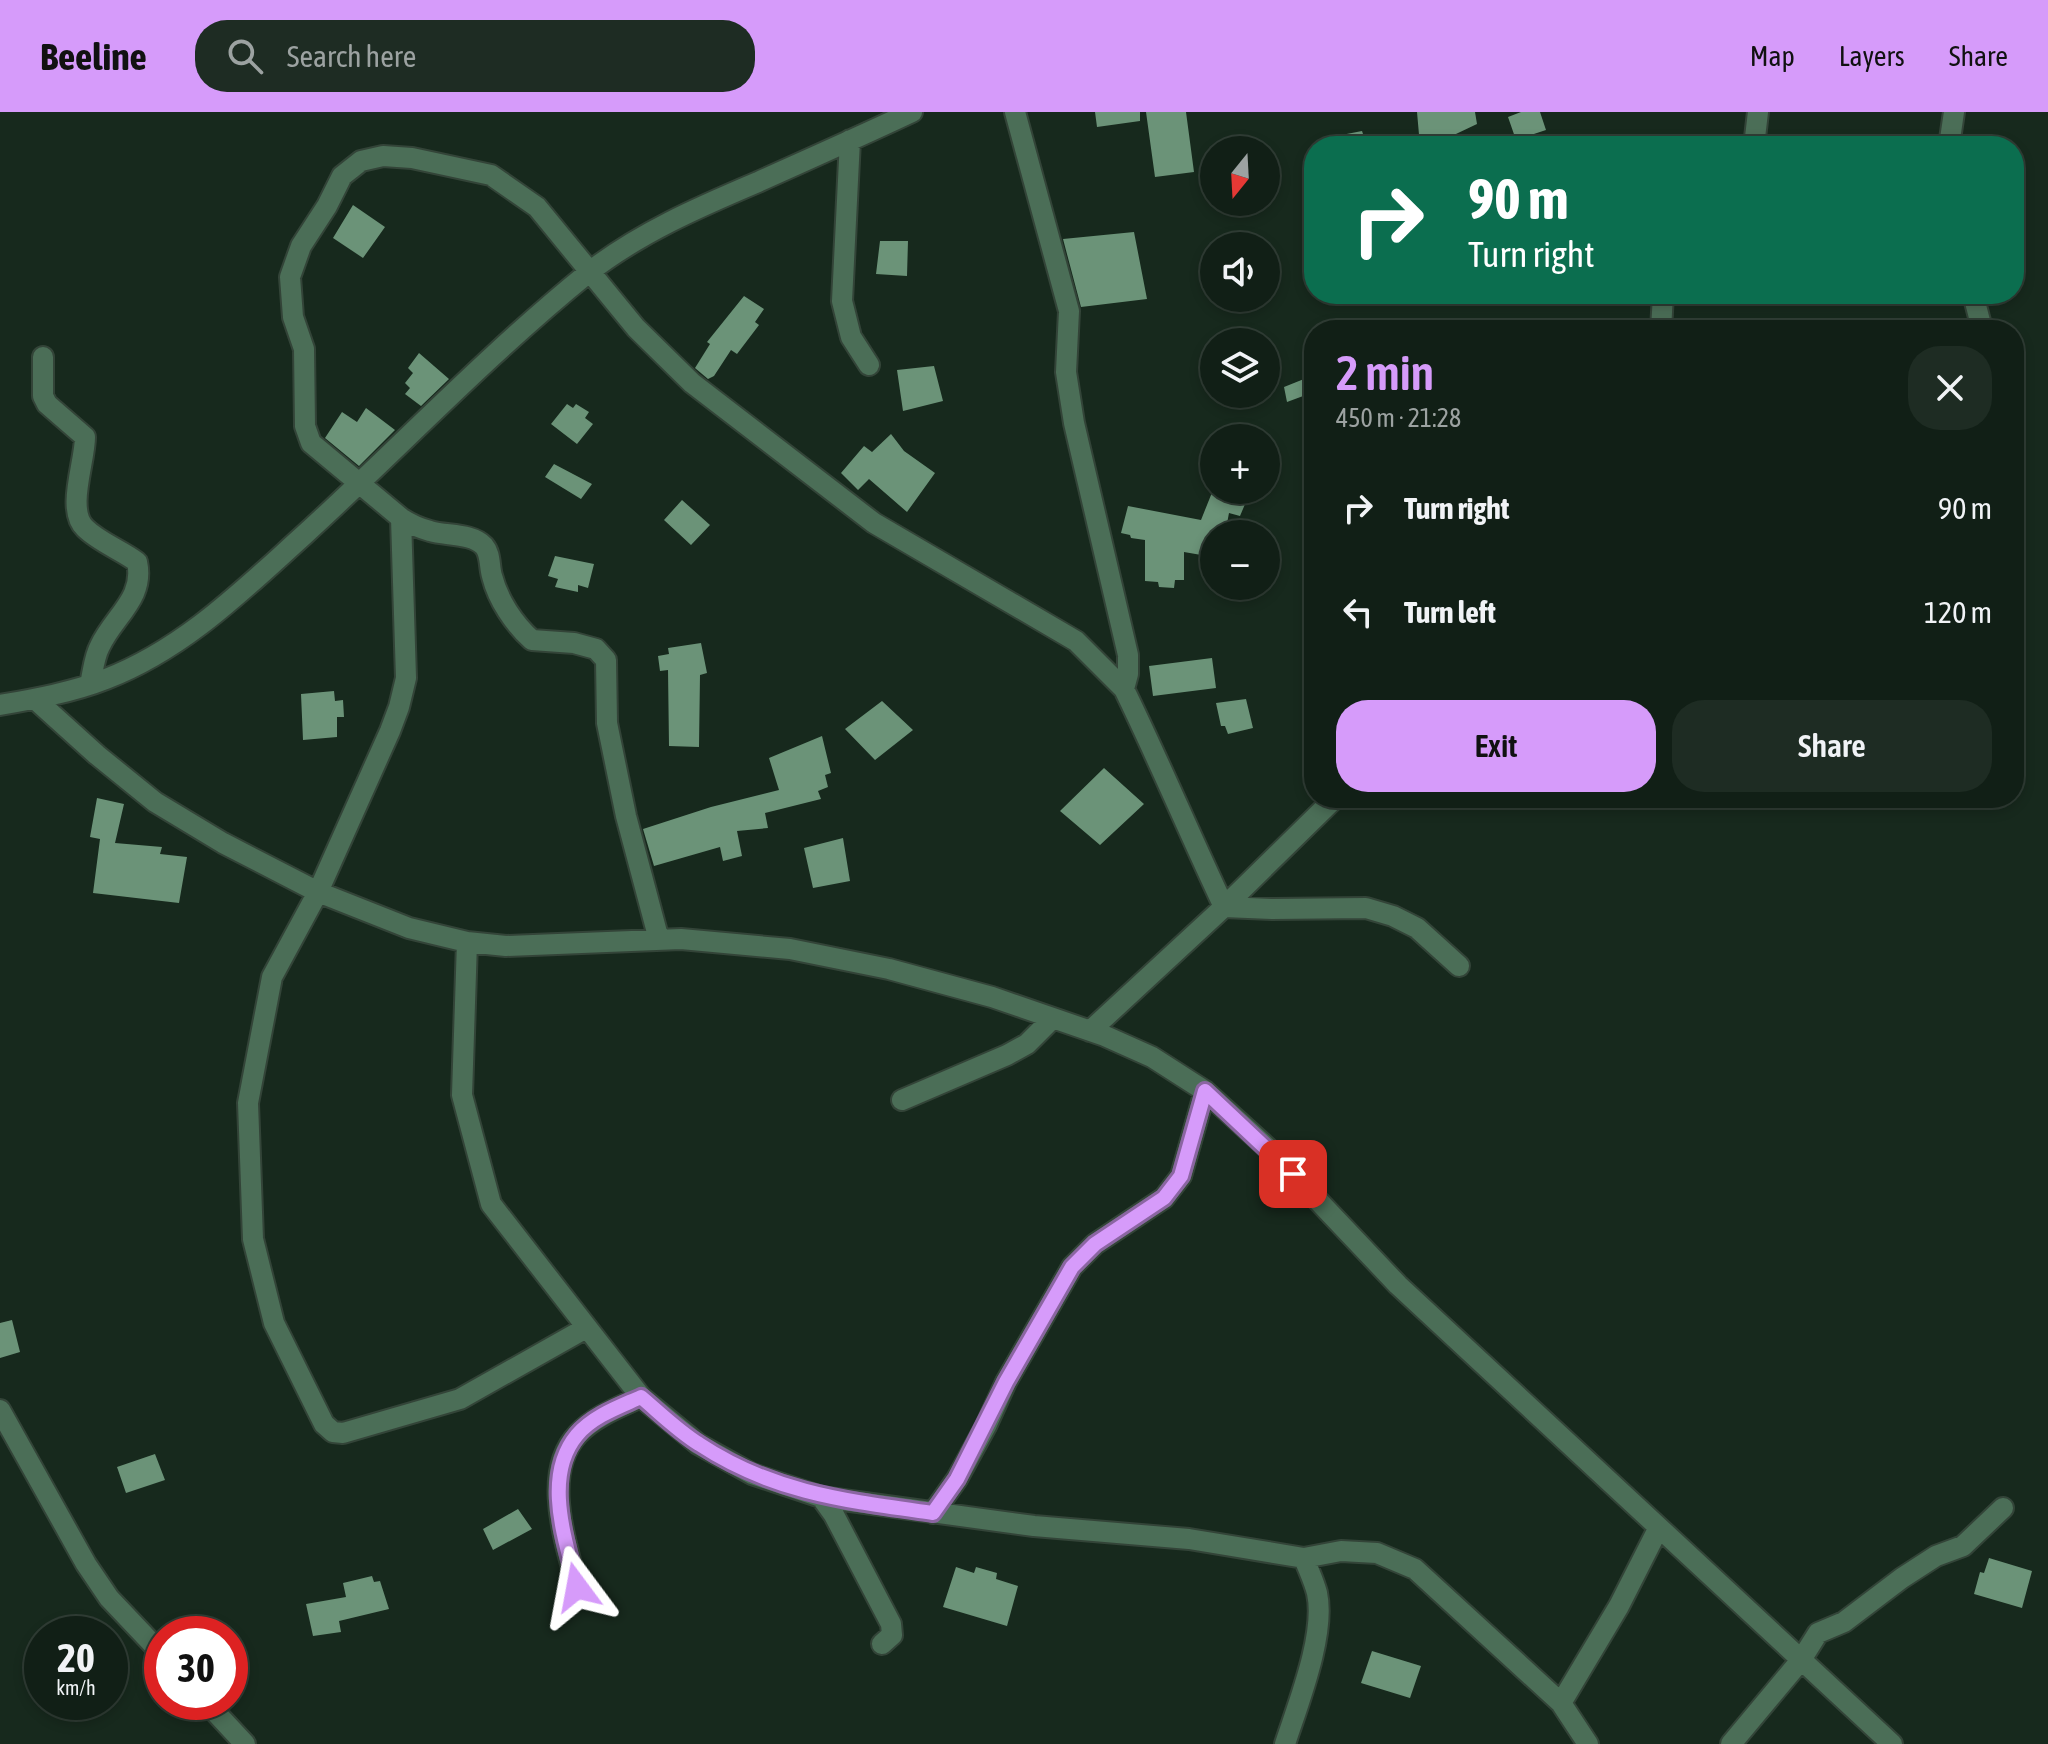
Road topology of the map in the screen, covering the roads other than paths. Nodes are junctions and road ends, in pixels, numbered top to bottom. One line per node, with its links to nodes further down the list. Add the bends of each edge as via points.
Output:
1 (912, 112): 7 (street)
2 (1015, 112): 14 (street, via 1069,311 1066,372 1128,655)
3 (1758, 112): 5 (street)
4 (1954, 112): 6 (street)
5 (1755, 136)
6 (1950, 136)
7 (850, 140): 8 (street, via 660,226); 10 (street, via 842,301 851,337)
8 (591, 271): 11 (street); 11 (street, via 537,207 491,175 383,156 361,161 342,176 301,246 290,277 293,317 304,349 305,426 311,443); 14 (street, via 636,328 692,383 874,523 1076,641)
9 (43, 357): 13 (street, via 47,404 85,437 78,519 137,562 140,575 138,591 98,649)
10 (869, 365)
11 (360, 484): 12 (street); 13 (street, via 197,629)
12 (401, 518): 18 (street, via 406,678 394,719); 20 (street, via 430,532 482,544 512,618 532,640 574,643 596,649 606,660 609,736)
13 (90, 684): 15 (street)
14 (1124, 689): 19 (street)
15 (35, 699): 16 (street); 18 (street, via 155,802)
16 (0, 705)
17 (1325, 808): 19 (street)
18 (318, 892): 21 (street, via 409,928); 27 (street, via 272,977 248,1103 253,1239 274,1323 324,1424 343,1433 460,1399)
19 (1224, 907): 22 (street, via 1366,908 1417,928); 24 (street)
20 (659, 940): 21 (street, via 506,946); 23 (street, via 804,952 889,969)
21 (467, 942): 27 (street, via 462,1095 491,1204)
22 (1459, 966)
23 (1053, 1018): 24 (street); 26 (street, via 1007,1055)
24 (1090, 1031): 25 (street, via 1152,1057)
25 (1205, 1091): 32 (street, via 1181,1176 1164,1198 1095,1244 1072,1267 957,1479); 33 (street, via 1272,1152 1398,1285)
26 (902, 1100)
27 (586, 1328): 28 (street)
28 (641, 1397): 30 (street, via 698,1444 752,1474); 35 (street, via 578,1433 564,1454 560,1515)
29 (0, 1410): 36 (street, via 101,1587)
30 (821, 1497): 32 (street); 37 (street, via 891,1624 892,1635)
31 (2003, 1508): 38 (street, via 1963,1546 1936,1556 1844,1622 1818,1633)
32 (933, 1513): 34 (street, via 1189,1539)
33 (1658, 1529): 38 (street); 39 (street)
34 (1304, 1558): 39 (street, via 1341,1551 1377,1553 1415,1569); 42 (street, via 1317,1594 1318,1625)
35 (577, 1587)
36 (144, 1634)
37 (882, 1644)
38 (1801, 1660): 44 (street); 45 (street)
39 (1561, 1703): 43 (street)
40 (223, 1720): 41 (street)
41 (245, 1744)
42 (1285, 1744)
43 (1588, 1744)
44 (1731, 1744)
45 (1892, 1744)

